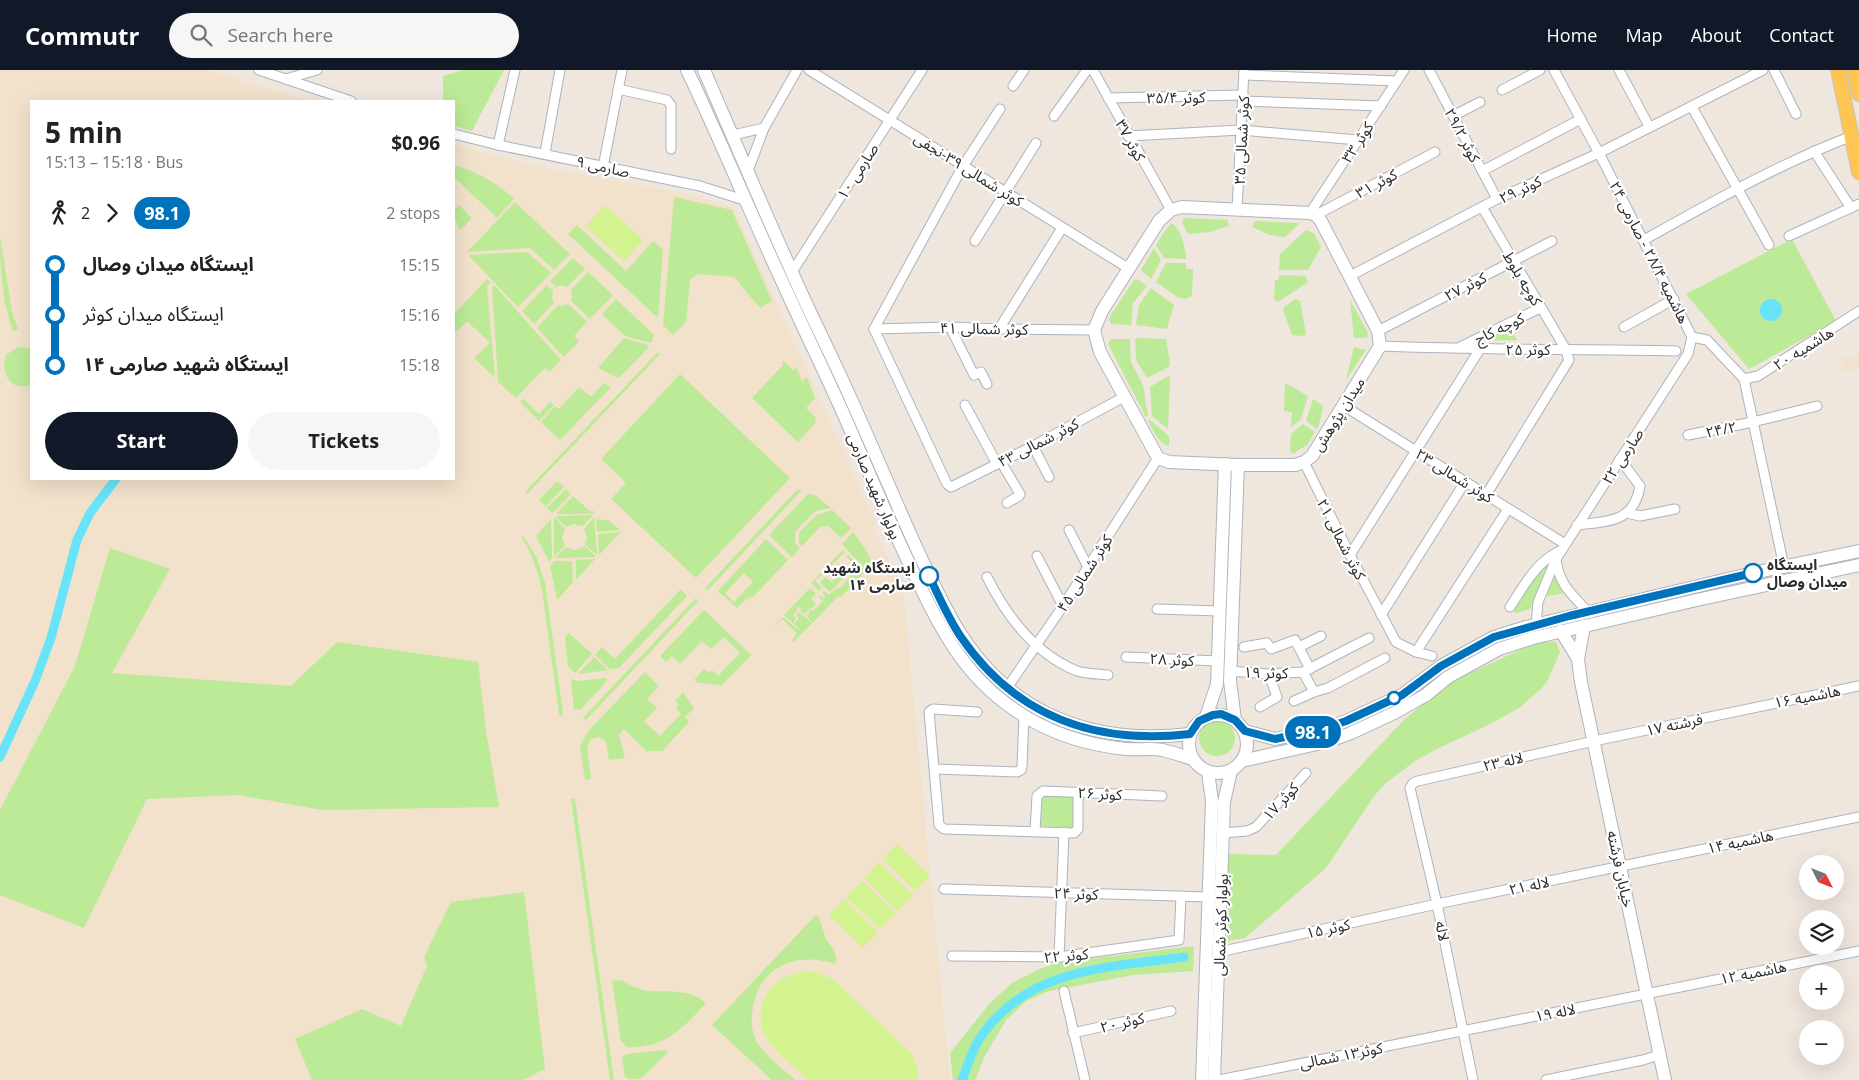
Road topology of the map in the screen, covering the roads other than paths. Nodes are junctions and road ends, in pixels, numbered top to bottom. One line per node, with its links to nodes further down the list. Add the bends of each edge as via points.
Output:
1 (259, 70): 24 (street)
2 (318, 70): 24 (street)
3 (515, 70): 51 (street)
4 (560, 70): 55 (street)
5 (622, 70): 27 (street)
6 (688, 70): 65 (main road, بولوار شهید صارمی)
7 (704, 70): 46 (main road, بولوار شهید صارمی)
8 (797, 70): 43 (street)
9 (809, 70): 41 (street, کوثر شمالی ۳۹-نجفی)
10 (922, 70): 41 (street, صارمی ۱۰)
11 (1024, 70): 26 (street)
12 (1087, 70): 38 (street)
13 (1093, 70): 30 (street, کوثر ۳۷)
14 (1404, 70): 25 (street, کوثر ۳۳)
15 (1429, 70): 39 (street, کوثر ۲۹/۲)
16 (1540, 70): 28 (street)
17 (1554, 70): 40 (street, هاشمیه ۲۸/۴ - صارمی ۲۴)
18 (1620, 70): 42 (street)
19 (1762, 70): 35 (street, کوثر ۲۹)
20 (1774, 70): 37 (street)
21 (1838, 70): 48 (main road)
22 (1854, 70): 29 (main road)
23 (1244, 73): 25 (street); 31 (street, کوثر شمالی ۳۵)
24 (286, 79): 32 (street)
25 (1397, 81): 34 (street, کوثر ۳۳)
26 (1013, 86)
27 (618, 89): 52 (street, via 668,100 671,105); 58 (street)
28 (1502, 90)
29 (1859, 94)
30 (1108, 98): 31 (street, کوثر ۳۵/۴); 47 (street, کوثر ۳۷)
31 (1243, 98): 34 (street, کوثر ۳۵/۴); 44 (street, کوثر شمالی ۳۵)
32 (348, 100)
33 (1480, 102): 39 (street)
34 (1381, 106): 49 (street, کوثر ۳۳)
35 (1692, 107): 42 (street, کوثر ۲۹); 62 (street)
36 (1000, 109): 57 (street)
37 (1796, 114)
38 (1054, 116)
39 (1453, 116): 59 (street, کوثر ۲۹/۲)
40 (1581, 119): 56 (street, هاشمیه ۲۸/۴ - صارمی ۲۴); 59 (street)
41 (889, 120): 57 (street, کوثر شمالی ۳۹-نجفی); 79 (street, صارمی ۱۰)
42 (1649, 126): 56 (street, کوثر ۲۹)
43 (764, 128): 46 (street); 60 (street)
44 (1241, 130): 47 (street); 49 (street); 69 (street, کوثر شمالی ۳۵)
45 (456, 135): 51 (street, صارمی ۹)
46 (732, 135): 60 (main road, بولوار شهید صارمی)
47 (1128, 136): 68 (street, کوثر ۳۷)
48 (1852, 136): 53 (street); 61 (main road)
49 (1358, 140): 70 (street, کوثر ۳۳)
50 (1036, 142): 63 (street)
51 (498, 145): 55 (street, صارمی ۹)
52 (671, 149)
53 (1814, 151): 62 (street); 66 (street)
54 (1435, 152): 70 (street, کوثر ۳۱)
55 (545, 153): 58 (street, صارمی ۹)
56 (1599, 153): 64 (street, کوثر ۲۹); 74 (street, هاشمیه ۲۸/۴ - صارمی ۲۴)
57 (963, 166): 63 (street, کوثر شمالی ۳۹-نجفی); 86 (street)
58 (603, 167): 65 (street, صارمی ۹, via 700,186)
59 (1482, 170): 64 (street, کوثر ۲۹/۲)
60 (748, 171): 79 (main road, بولوار شهید صارمی)
61 (1859, 172)
62 (1737, 188): 74 (street); 76 (street)
63 (1006, 192): 71 (street, کوثر شمالی ۳۹-نجفی); 75 (street)
64 (1497, 199): 67 (street, کوثر ۲۹)
65 (747, 201): 120 (main road, بولوار شهید صارمی, via 780,278)
66 (1855, 206): 72 (street)
67 (1482, 207): 77 (street, کوچه بلوط); 80 (street, کوثر ۲۹)
68 (1171, 210): 69 (main road, via 1182,207); 78 (main road, via 1159,221)
69 (1237, 210): 70 (main road)
70 (1313, 214): 80 (main road, via 1321,221)
71 (1062, 228): 78 (street, کوثر شمالی ۳۹-نجفی); 87 (street)
72 (1789, 236)
73 (1552, 240): 77 (street, کوثر ۲۷)
74 (1644, 240): 81 (street, هاشمیه ۲۸/۴ - صارمی ۲۴)
75 (975, 241)
76 (1769, 245)
77 (1512, 261): 82 (street, کوچه بلوط); 89 (street, کوثر ۲۷)
78 (1128, 268): 88 (main road)
79 (792, 272): 120 (main road, بولوار شهید صارمی, via 852,399)
80 (1350, 276): 89 (main road)
81 (1674, 298): 85 (street); 90 (street, هاشمیه ۲۸/۴ - صارمی ۲۴)
82 (1540, 308): 92 (street, کوچه کاج); 93 (street, کوچه بلوط)
83 (1859, 312): 96 (street, هاشمیه ۲۰, via 1758,376)
84 (950, 327): 86 (street, کوثر شمالی ۴۱); 87 (street, کوثر شمالی ۴۱); 97 (street, via 974,375 981,372)
85 (1624, 327)
86 (874, 329): 109 (street, کوثر شمالی ۴۳, via 947,484 951,487)
87 (998, 329): 88 (street, کوثر شمالی ۴۱)
88 (1094, 330): 98 (main road, via 1100,352)
89 (1378, 331): 91 (main road)
90 (1692, 337): 96 (street, هاشمیه ۲۸/۴ - صارمی ۲۴, via 1707,340); 107 (street, صارمی ۲۲, via 1688,354)
91 (1380, 346): 92 (street, کوثر ۲۵); 100 (main road, میدان پژوهش)
92 (1458, 348): 94 (street, کوثر ۲۵)
93 (1565, 348): 94 (street, کوثر ۲۵); 95 (street, کوثر ۲۵); 113 (street, via 1568,363)
94 (1480, 349): 105 (street)
95 (1676, 351)
96 (1744, 380): 102 (street)
97 (987, 384)
98 (1124, 397): 104 (street, کوثر شمالی ۴۳); 106 (main road)
99 (965, 405): 109 (street)
100 (1344, 406): 105 (street, کوثر شمالی ۲۳); 108 (main road, میدان پژوهش, via 1312,456)
101 (1817, 406): 102 (street, ۲۴/۲)
102 (1753, 422): 103 (street, ۲۴/۲); 128 (street)
103 (1688, 436)
104 (1033, 446): 109 (street, کوثر شمالی ۴۳); 111 (street)
105 (1416, 451): 112 (street, کوثر شمالی ۲۳); 123 (street)
106 (1158, 458): 110 (main road, میدان پژوهش, via 1169,462); 127 (street, کوثر شمالی ۴۵)
107 (1620, 459): 117 (street, via 1640,486 1638,497); 118 (street, صارمی ۲۲)
108 (1304, 462): 110 (main road, میدان پژوهش, via 1295,465); 123 (street, کوثر شمالی ۲۱)
109 (999, 463): 114 (street, via 1020,494)
110 (1232, 465): 134 (main road); 151 (main road)
111 (1049, 478)
112 (1465, 482): 113 (street, کوثر شمالی ۲۳); 136 (street)
113 (1486, 495): 115 (street, کوثر شمالی ۲۳)
114 (1007, 503)
115 (1508, 509): 121 (street, کوثر شمالی ۲۳); 145 (street)
116 (1675, 509): 117 (street, via 1640,516)
117 (1627, 513): 118 (street, via 1619,518)
118 (1577, 525): 121 (street, صارمی ۲۲)
119 (1069, 530): 127 (street)
120 (902, 533): 156 (main road, بولوار شهید صارمی, via 960,636); 162 (main road, بولوار شهید صارمی, via 934,616 949,644 994,694)
121 (1563, 547): 125 (street, صارمی ۲۲); 132 (street, via 1535,571)
122 (1859, 551): 128 (main road)
123 (1350, 555): 136 (street, کوثر شمالی ۲۱)
124 (1037, 556): 131 (street)
125 (1556, 560): 135 (street, via 1563,584); 137 (street, صارمی ۲۲, via 1538,602)
126 (1859, 565): 130 (main road)
127 (1088, 567): 131 (street, کوثر شمالی ۴۵)
128 (1784, 567): 130 (main road)
129 (987, 577): 142 (street, via 996,596)
130 (1724, 587): 135 (main road); 138 (main road)
131 (1063, 606): 142 (street, کوثر شمالی ۴۵)
132 (1510, 607)
133 (1157, 609): 134 (street)
134 (1219, 611): 150 (main road)
135 (1588, 612): 137 (main road)
136 (1381, 615): 145 (street, کوثر شمالی ۲۱, via 1396,642)
137 (1536, 625): 165 (main road, via 1494,637 1441,666 1402,695 1346,721 1275,739)
138 (1584, 626): 139 (main road); 149 (main road, خیابان فرشته)
139 (1561, 631): 149 (main road, خیابان فرشته); 169 (main road, via 1499,649 1448,677 1426,695 1351,733 1330,741)
140 (1321, 636): 144 (street)
141 (1369, 638): 152 (street)
142 (1035, 646): 154 (street, via 1079,671); 156 (street, کوثر شمالی ۴۵)
143 (1244, 647): 144 (street, via 1267,643 1271,649 1295,640)
144 (1299, 647): 152 (street)
145 (1416, 652): 146 (street, کوثر شمالی ۲۱)
146 (1432, 656)
147 (1126, 657): 150 (street, کوثر ۲۸)
148 (1385, 658): 157 (street)
149 (1578, 659): 167 (main road, خیابان فرشته)
150 (1218, 661): 163 (main road, via 1217,684)
151 (1230, 671): 153 (street, کوثر ۱۹); 164 (main road)
152 (1306, 671): 153 (street, کوثر ۱۹); 157 (street)
153 (1269, 674): 159 (street, via 1277,697)
154 (1108, 675)
155 (1859, 686): 160 (street, هاشمیه ۱۶)
156 (1007, 688): 166 (main road, بولوار شهید صارمی, via 1043,712 1073,726 1128,736)
157 (1314, 692): 158 (street)
158 (1294, 701)
159 (1260, 707)
160 (1755, 707): 167 (street, فرشته ۱۷)
161 (977, 712): 170 (street, via 930,710)
162 (1024, 716): 168 (main road, بولوار شهید صارمی, via 1069,737 1097,745 1162,750); 170 (street, via 1022,766 1017,772)
163 (1206, 717): 164 (main road, via 1221,714); 166 (main road)
164 (1235, 720): 165 (main road)
165 (1245, 731): 169 (main road, via 1248,746)
166 (1190, 734): 168 (main road)
167 (1594, 740): 174 (street, لاله ۲۳); 181 (main road, خیابان فرشته)
168 (1193, 759): 172 (main road)
169 (1242, 761): 171 (main road)
170 (935, 769): 178 (street, via 939,824 944,829)
171 (1230, 770): 172 (main road); 180 (main road, بولوار کوثر شمالی)
172 (1208, 772): 185 (main road, بولوار کوثر شمالی, via 1212,801)
173 (1306, 774): 180 (street, کوثر ۱۷, via 1256,827)
174 (1413, 784): 186 (street, لاله, via 1410,788)
175 (1078, 792): 176 (street, کوثر ۲۶); 178 (street, کوثر ۲۶, via 1039,793); 179 (street, via 1078,829 1074,833)
176 (1162, 796)
177 (1859, 817): 181 (street, هاشمیه ۱۴)
178 (1035, 831): 179 (street)
179 (1064, 832): 183 (street)
180 (1223, 833): 188 (main road, بولوار کوثر شمالی)
181 (1620, 866): 186 (street, لاله ۲۱); 192 (main road, خیابان فرشته)
182 (944, 889): 183 (street, کوثر ۲۴)
183 (1061, 893): 184 (street, کوثر ۲۴); 190 (street)
184 (1181, 896): 185 (street, کوثر ۲۴); 190 (street, کوثر ۲۲, via 1179,940)
185 (1209, 897): 198 (main road, بولوار کوثر شمالی)
186 (1437, 904): 188 (street, کوثر ۱۵); 194 (street, لاله)
187 (1859, 950): 192 (street, هاشمیه ۱۲)
188 (1219, 952): 199 (main road, بولوار کوثر شمالی)
189 (952, 956): 190 (street, کوثر ۲۲)
190 (1059, 957)
191 (1064, 991): 195 (street)
192 (1647, 993): 194 (street, لاله ۱۹); 196 (main road, خیابان فرشته)
193 (1171, 1011): 195 (street, کوثر ۲۰)
194 (1463, 1031): 200 (street, کوثر۱۳ شمالی); 201 (street, لاله)
195 (1074, 1033): 197 (street)
196 (1659, 1055): 202 (street); 203 (main road, خیابان فرشته)
197 (1085, 1080)
198 (1202, 1080)
199 (1214, 1080)
200 (1219, 1080)
201 (1473, 1080)
202 (1546, 1080)
203 (1665, 1080)

